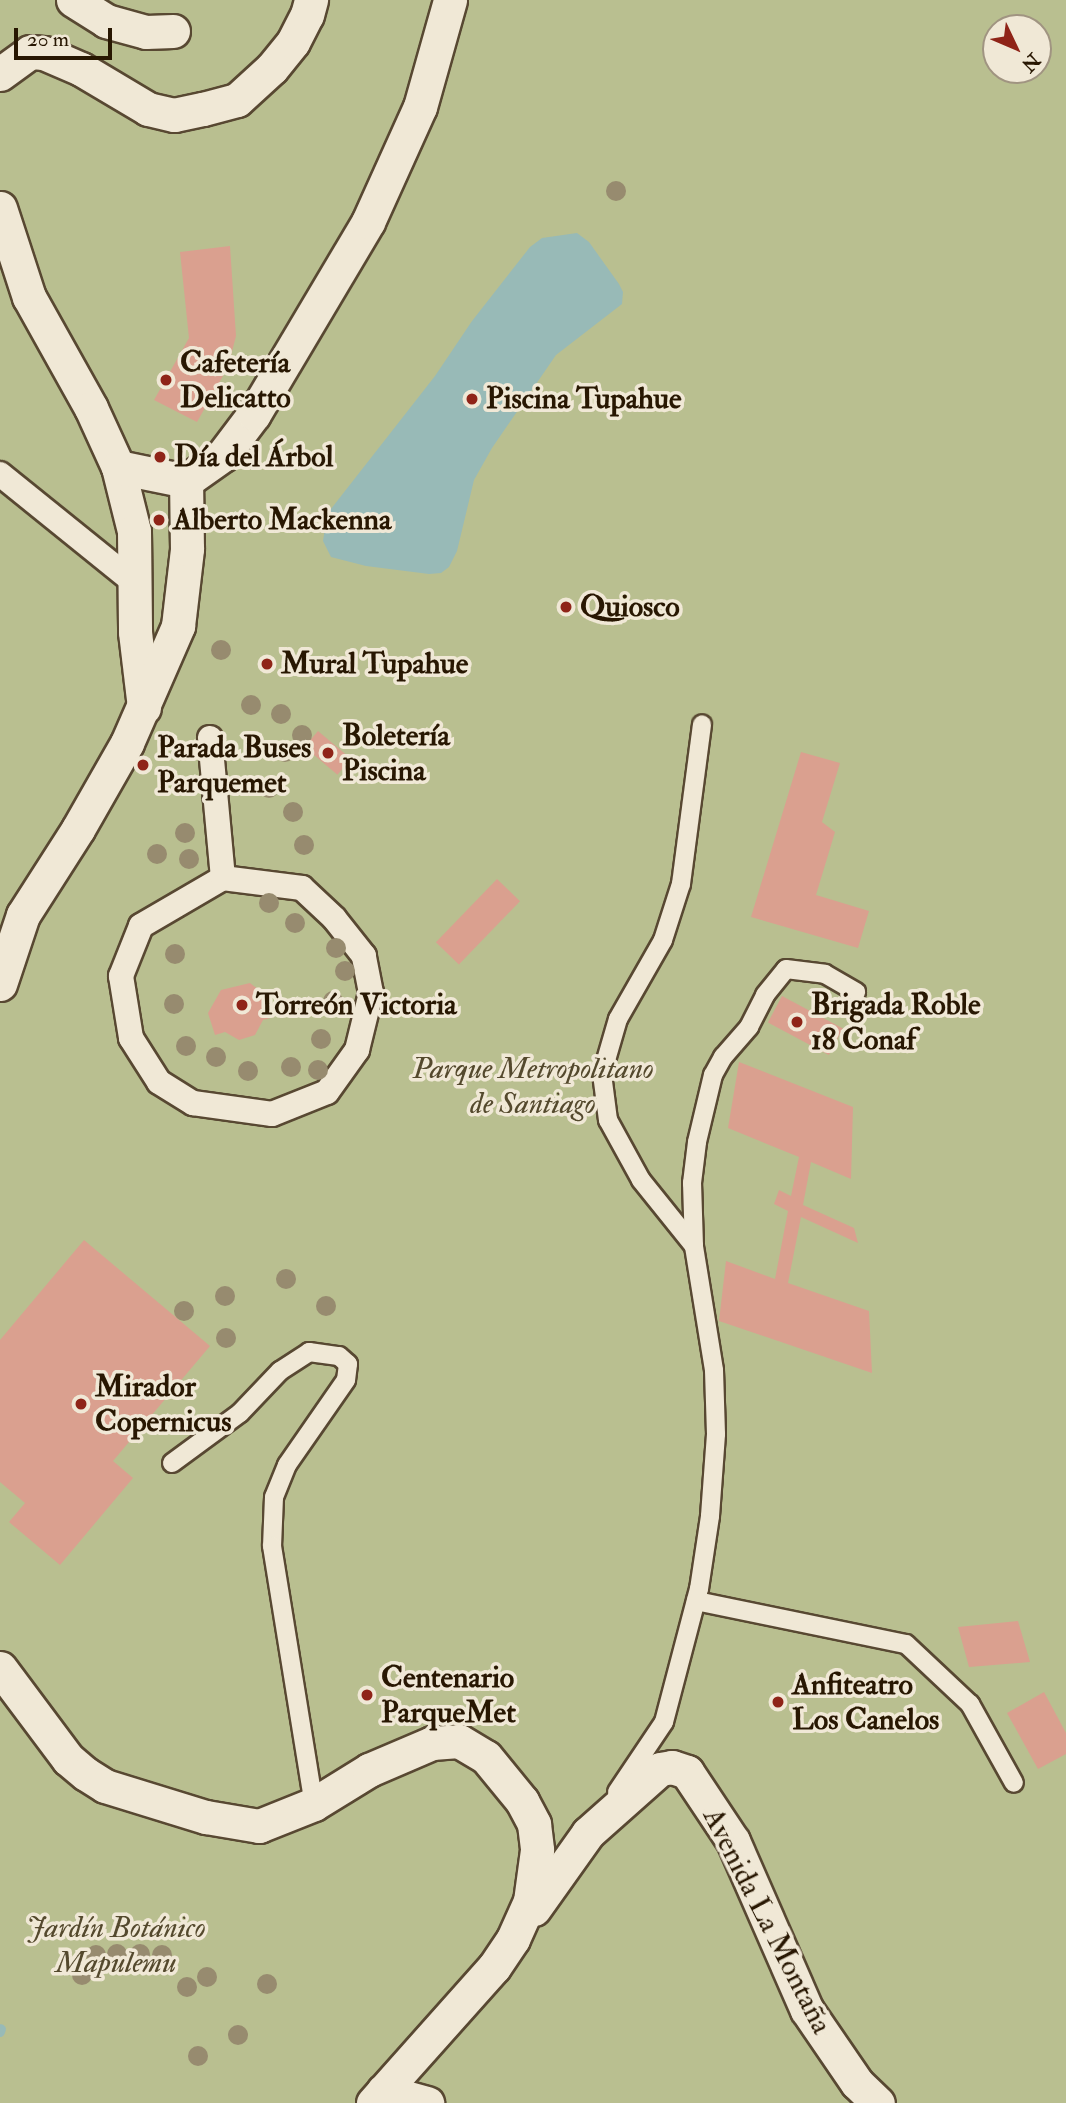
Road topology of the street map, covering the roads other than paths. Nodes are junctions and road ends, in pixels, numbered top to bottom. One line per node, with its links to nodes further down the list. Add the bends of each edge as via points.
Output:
1 (73, 0): 4 (street, via 106,20 146,32)
2 (311, 0): 5 (street, via 293,42 272,68 237,100 203,109 174,115 148,109 44,52 30,52)
3 (450, 0): 9 (street, via 420,107 368,222 254,414 223,455)
4 (173, 31)
5 (0, 74)
6 (0, 208): 7 (street, via 29,297)
7 (118, 467): 9 (street); 10 (street, via 134,531)
8 (0, 474): 10 (street)
9 (186, 481): 11 (street, via 187,549 178,626)
10 (134, 582): 11 (street)
11 (144, 709): 15 (street, via 78,830 23,915)
12 (702, 724): 17 (lane, via 681,884 663,940 618,1019 602,1074 608,1120 640,1180)
13 (210, 738): 14 (street)
14 (223, 878): 14 (street, via 302,888 334,918 364,957 371,993 357,1050 327,1091 272,1114 193,1103 159,1082 131,1038 121,976 141,926)
15 (0, 984)
16 (856, 992): 17 (lane, via 825,975 786,969 765,995 745,1033 723,1057 713,1074 697,1142 692,1184)
17 (694, 1246): 19 (lane, via 714,1370 716,1434 710,1516)
18 (172, 1463): 22 (lane, via 240,1413 280,1371 309,1352 339,1356 348,1364 346,1380 286,1465 274,1497 272,1546)
19 (696, 1601): 21 (lane, via 906,1644 970,1704); 23 (lane, via 664,1722)
20 (0, 1668): 22 (street, via 68,1759 105,1786 206,1817 259,1826)
21 (1014, 1783)
22 (314, 1804): 24 (street, via 369,1770 432,1743 459,1741 485,1757 522,1801 534,1824 536,1878)
23 (588, 1833): 24 (street, Avenida La Montaña); 27 (street, Avenida La Montaña, via 660,1769 687,1772 733,1841 807,2010 857,2083)
24 (513, 1939): 25 (street, via 494,1967)
25 (378, 2097): 26 (street)
26 (426, 2103)
27 (878, 2103)

